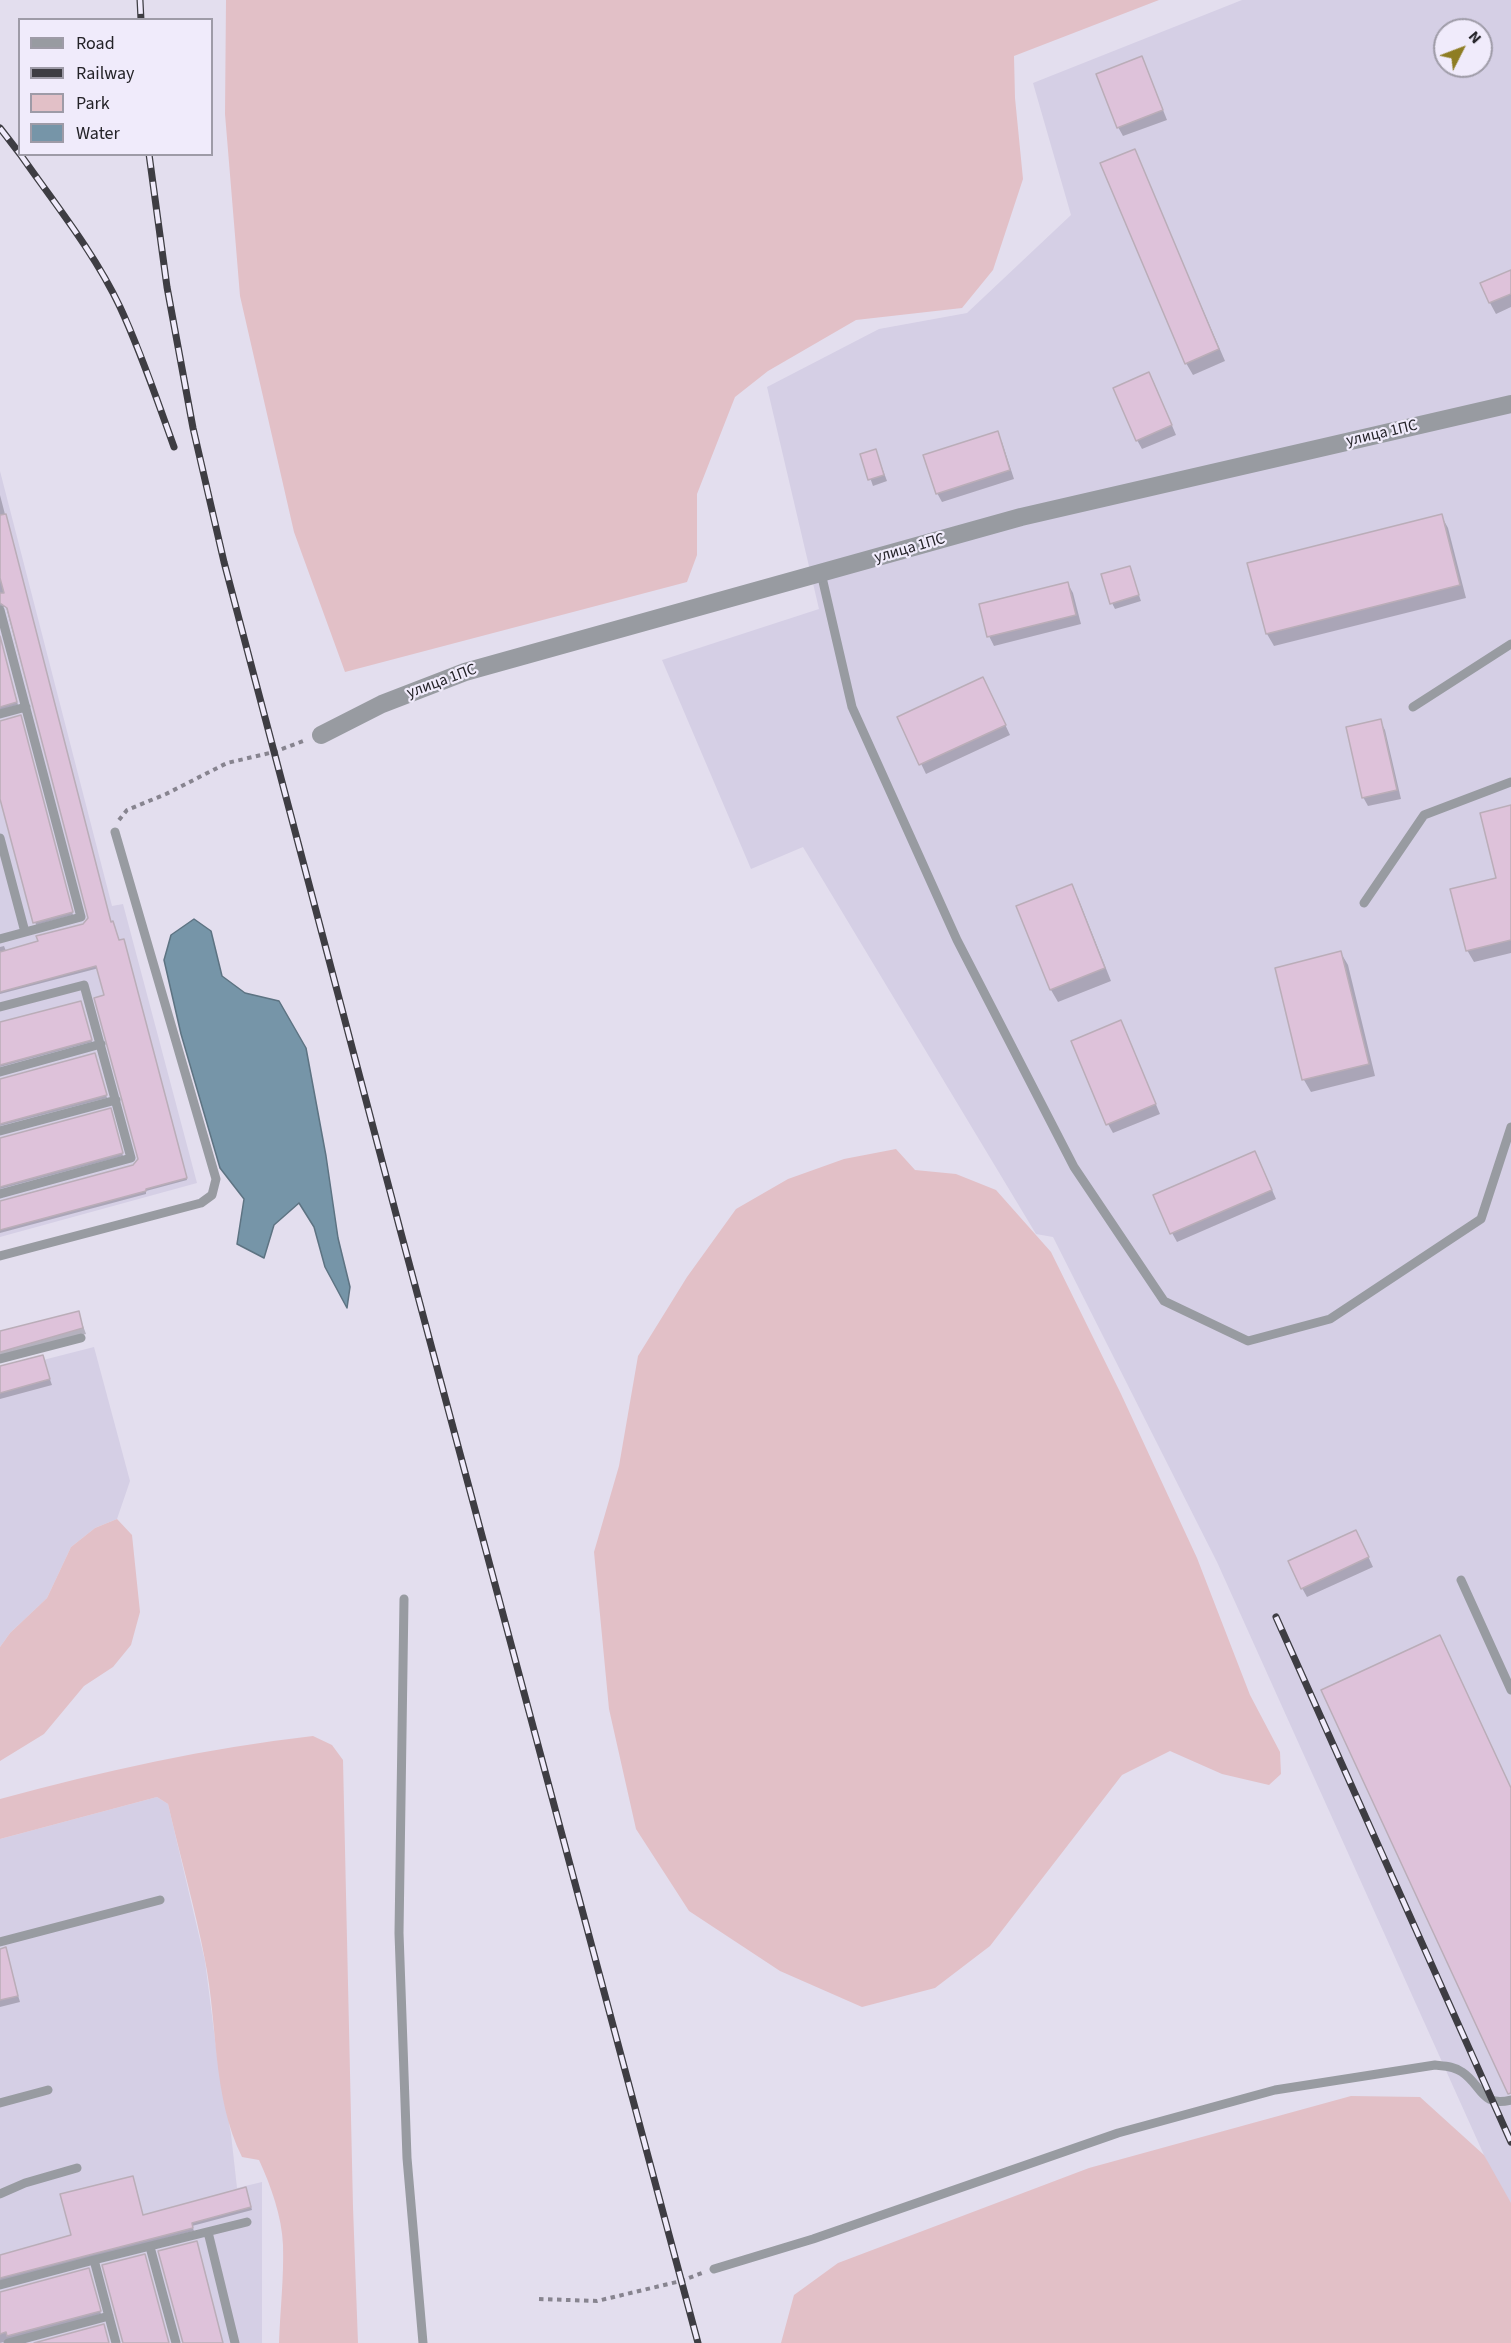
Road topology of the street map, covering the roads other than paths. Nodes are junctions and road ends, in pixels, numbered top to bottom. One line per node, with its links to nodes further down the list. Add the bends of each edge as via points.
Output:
1 (1511, 404): 2 (street, улица 1ПС, via 1021,517)
2 (821, 573): 8 (street, улица 1ПС, via 465,672 382,704); 19 (lane, via 852,707 957,940 1074,1167 1164,1301 1248,1341 1330,1319 1481,1219)
3 (0, 610): 5 (lane)
4 (1511, 644): 6 (lane)
5 (26, 707): 7 (lane); 13 (lane, via 81,917)
6 (1413, 707)
7 (0, 714)
8 (321, 735)
9 (1511, 782): 12 (lane, via 1425,815)
10 (115, 832): 22 (lane, via 216,1179 212,1195 201,1203)
11 (0, 838): 13 (lane)
12 (1364, 903)
13 (25, 933): 14 (lane)
14 (0, 939)
15 (0, 1007): 16 (lane, via 84,985)
16 (101, 1044): 17 (lane); 18 (lane)
17 (0, 1072)
18 (116, 1100): 20 (lane); 21 (lane, via 131,1158)
19 (1511, 1127)
20 (0, 1131)
21 (0, 1194)
22 (0, 1256)
23 (81, 1338): 24 (lane)
24 (0, 1359)
25 (1461, 1580): 27 (lane)
26 (404, 1599): 46 (lane, via 399,1945 406,2158)
27 (1511, 1690)
28 (160, 1900): 29 (lane)
29 (0, 1942)
30 (48, 2090): 32 (lane)
31 (1511, 2100): 39 (lane, via 1493,2102 1465,2073 1435,2066 1275,2090 1118,2133 824,2236)
32 (0, 2103)
33 (77, 2168): 34 (lane)
34 (0, 2194)
35 (247, 2222): 36 (lane)
36 (208, 2232): 37 (lane); 45 (lane)
37 (150, 2247): 38 (lane); 44 (lane)
38 (94, 2260): 40 (lane); 41 (lane)
39 (714, 2269)
40 (0, 2285)
41 (109, 2316): 42 (lane); 43 (lane)
42 (8, 2343)
43 (116, 2343)
44 (176, 2343)
45 (235, 2343)
46 (423, 2343)

